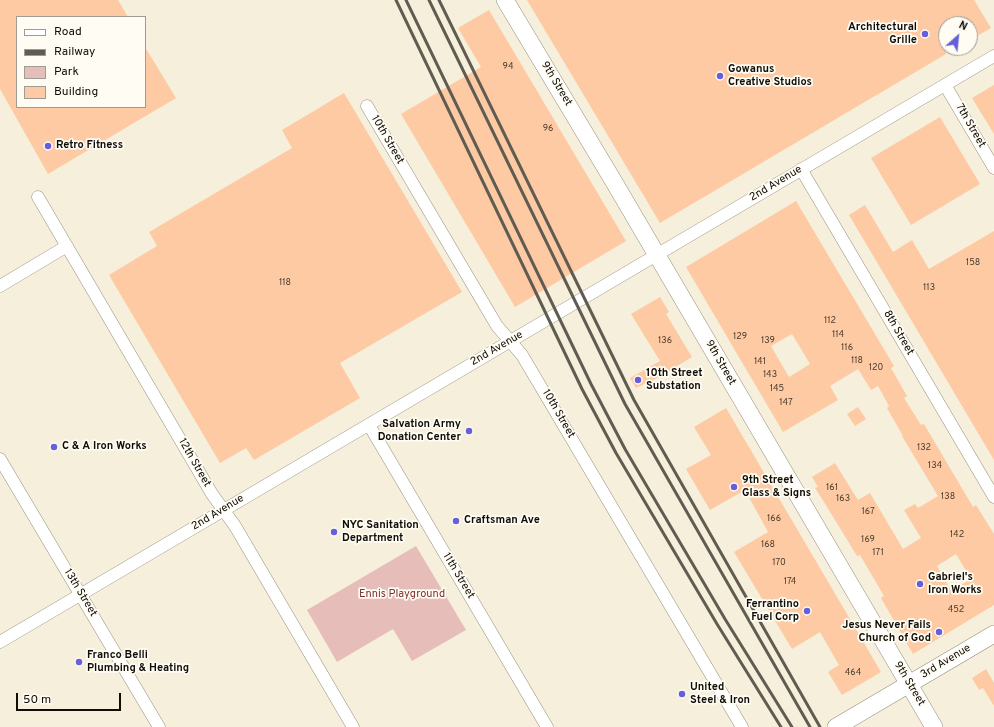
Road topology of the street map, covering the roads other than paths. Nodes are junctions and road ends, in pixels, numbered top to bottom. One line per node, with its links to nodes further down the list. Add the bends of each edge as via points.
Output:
1 (505, 0): 9 (main road, 9th Street)
2 (994, 56): 3 (street, 2nd Avenue)
3 (945, 84): 5 (street, 7th Street); 6 (street, 2nd Avenue)
4 (367, 106): 11 (street, 10th Street, via 497,326)
5 (994, 168)
6 (801, 169): 9 (street, 2nd Avenue); 14 (street, 8th Street)
7 (38, 197): 8 (street, 12th Street)
8 (67, 246): 10 (street); 15 (street, 12th Street, via 212,494)
9 (656, 255): 11 (street, 2nd Avenue); 19 (main road, 9th Street)
10 (0, 286)
11 (510, 341): 12 (street, 2nd Avenue); 23 (street, 10th Street, via 522,355)
12 (369, 425): 15 (street, 2nd Avenue); 22 (street, 11th Street)
13 (0, 459): 16 (street, 13th Street)
14 (994, 497)
15 (224, 510): 16 (street, 2nd Avenue); 21 (street, 12th Street)
16 (81, 594): 18 (street, 2nd Avenue); 20 (street, 13th Street)
17 (994, 634): 19 (main road, 3rd Avenue)
18 (0, 642)
19 (909, 684): 24 (main road, 3rd Avenue); 25 (main road, 9th Street)
20 (159, 727)
21 (354, 727)
22 (547, 727)
23 (742, 727)
24 (836, 727)
25 (934, 727)

